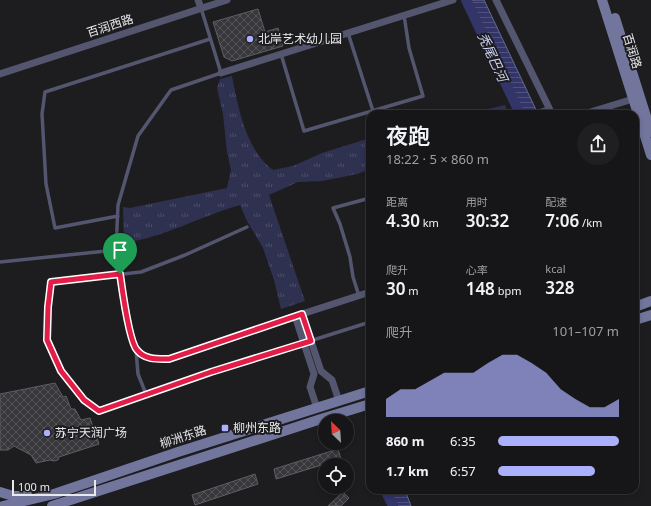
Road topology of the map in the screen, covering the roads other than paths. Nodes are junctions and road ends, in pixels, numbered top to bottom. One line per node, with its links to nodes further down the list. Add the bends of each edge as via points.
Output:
1 (198, 0): 7 (street)
2 (227, 0): 7 (street, 百润西路)
3 (496, 0): 17 (street)
4 (602, 0): 14 (main road, 百润路)
5 (609, 0): 22 (main road, 百润路)
6 (450, 1): 8 (street)
7 (201, 8): 10 (lane); 13 (street, 百润西路)
8 (404, 15): 9 (street); 16 (lane, via 409,48 423,96)
9 (348, 33): 11 (street); 15 (lane)
10 (210, 39): 12 (lane); 26 (lane, via 45,92 42,114 46,184 56,228)
11 (281, 54): 12 (street); 20 (lane, via 304,131)
12 (221, 73): 26 (lane, via 171,90 138,136 118,204)
13 (0, 74)
14 (633, 99): 18 (street); 19 (main road, 百润路)
15 (372, 110)
16 (382, 110)
17 (550, 110)
18 (597, 110)
19 (637, 110)
20 (366, 115)
21 (639, 116): 23 (main road, 百润路)
22 (651, 132)
23 (649, 143): 24 (main road, 百润路)
24 (651, 155)
25 (366, 199): 32 (lane, via 333,208 350,257)
26 (118, 216): 28 (lane)
27 (247, 227): 30 (lane, via 141,272)
28 (116, 250): 29 (lane); 30 (street)
29 (0, 262)
30 (120, 274): 40 (street); 42 (lane, via 51,282 47,340 61,371 84,400 99,411)
31 (366, 293): 32 (street)
32 (359, 296): 35 (street)
33 (651, 302): 34 (main road)
34 (639, 305)
35 (299, 315): 39 (street); 40 (street, via 169,359 151,360)
36 (651, 315): 37 (main road)
37 (639, 319)
38 (366, 323): 39 (lane)
39 (308, 342): 42 (lane); 43 (street, via 321,371 332,380); 45 (street, via 314,374 310,387)
40 (135, 347): 42 (lane, via 138,374)
41 (366, 392): 43 (main road, 柳洲东路)
42 (146, 394)
43 (339, 401): 45 (main road, 柳洲东路)
44 (366, 405): 48 (main road)
45 (317, 408): 47 (main road, 柳洲东路)
46 (0, 492): 47 (main road, via 17,496)
47 (54, 494): 49 (main road, 柳洲东路)
48 (85, 495): 50 (main road); 51 (main road)
49 (4, 506)
50 (45, 506)
51 (52, 506)

